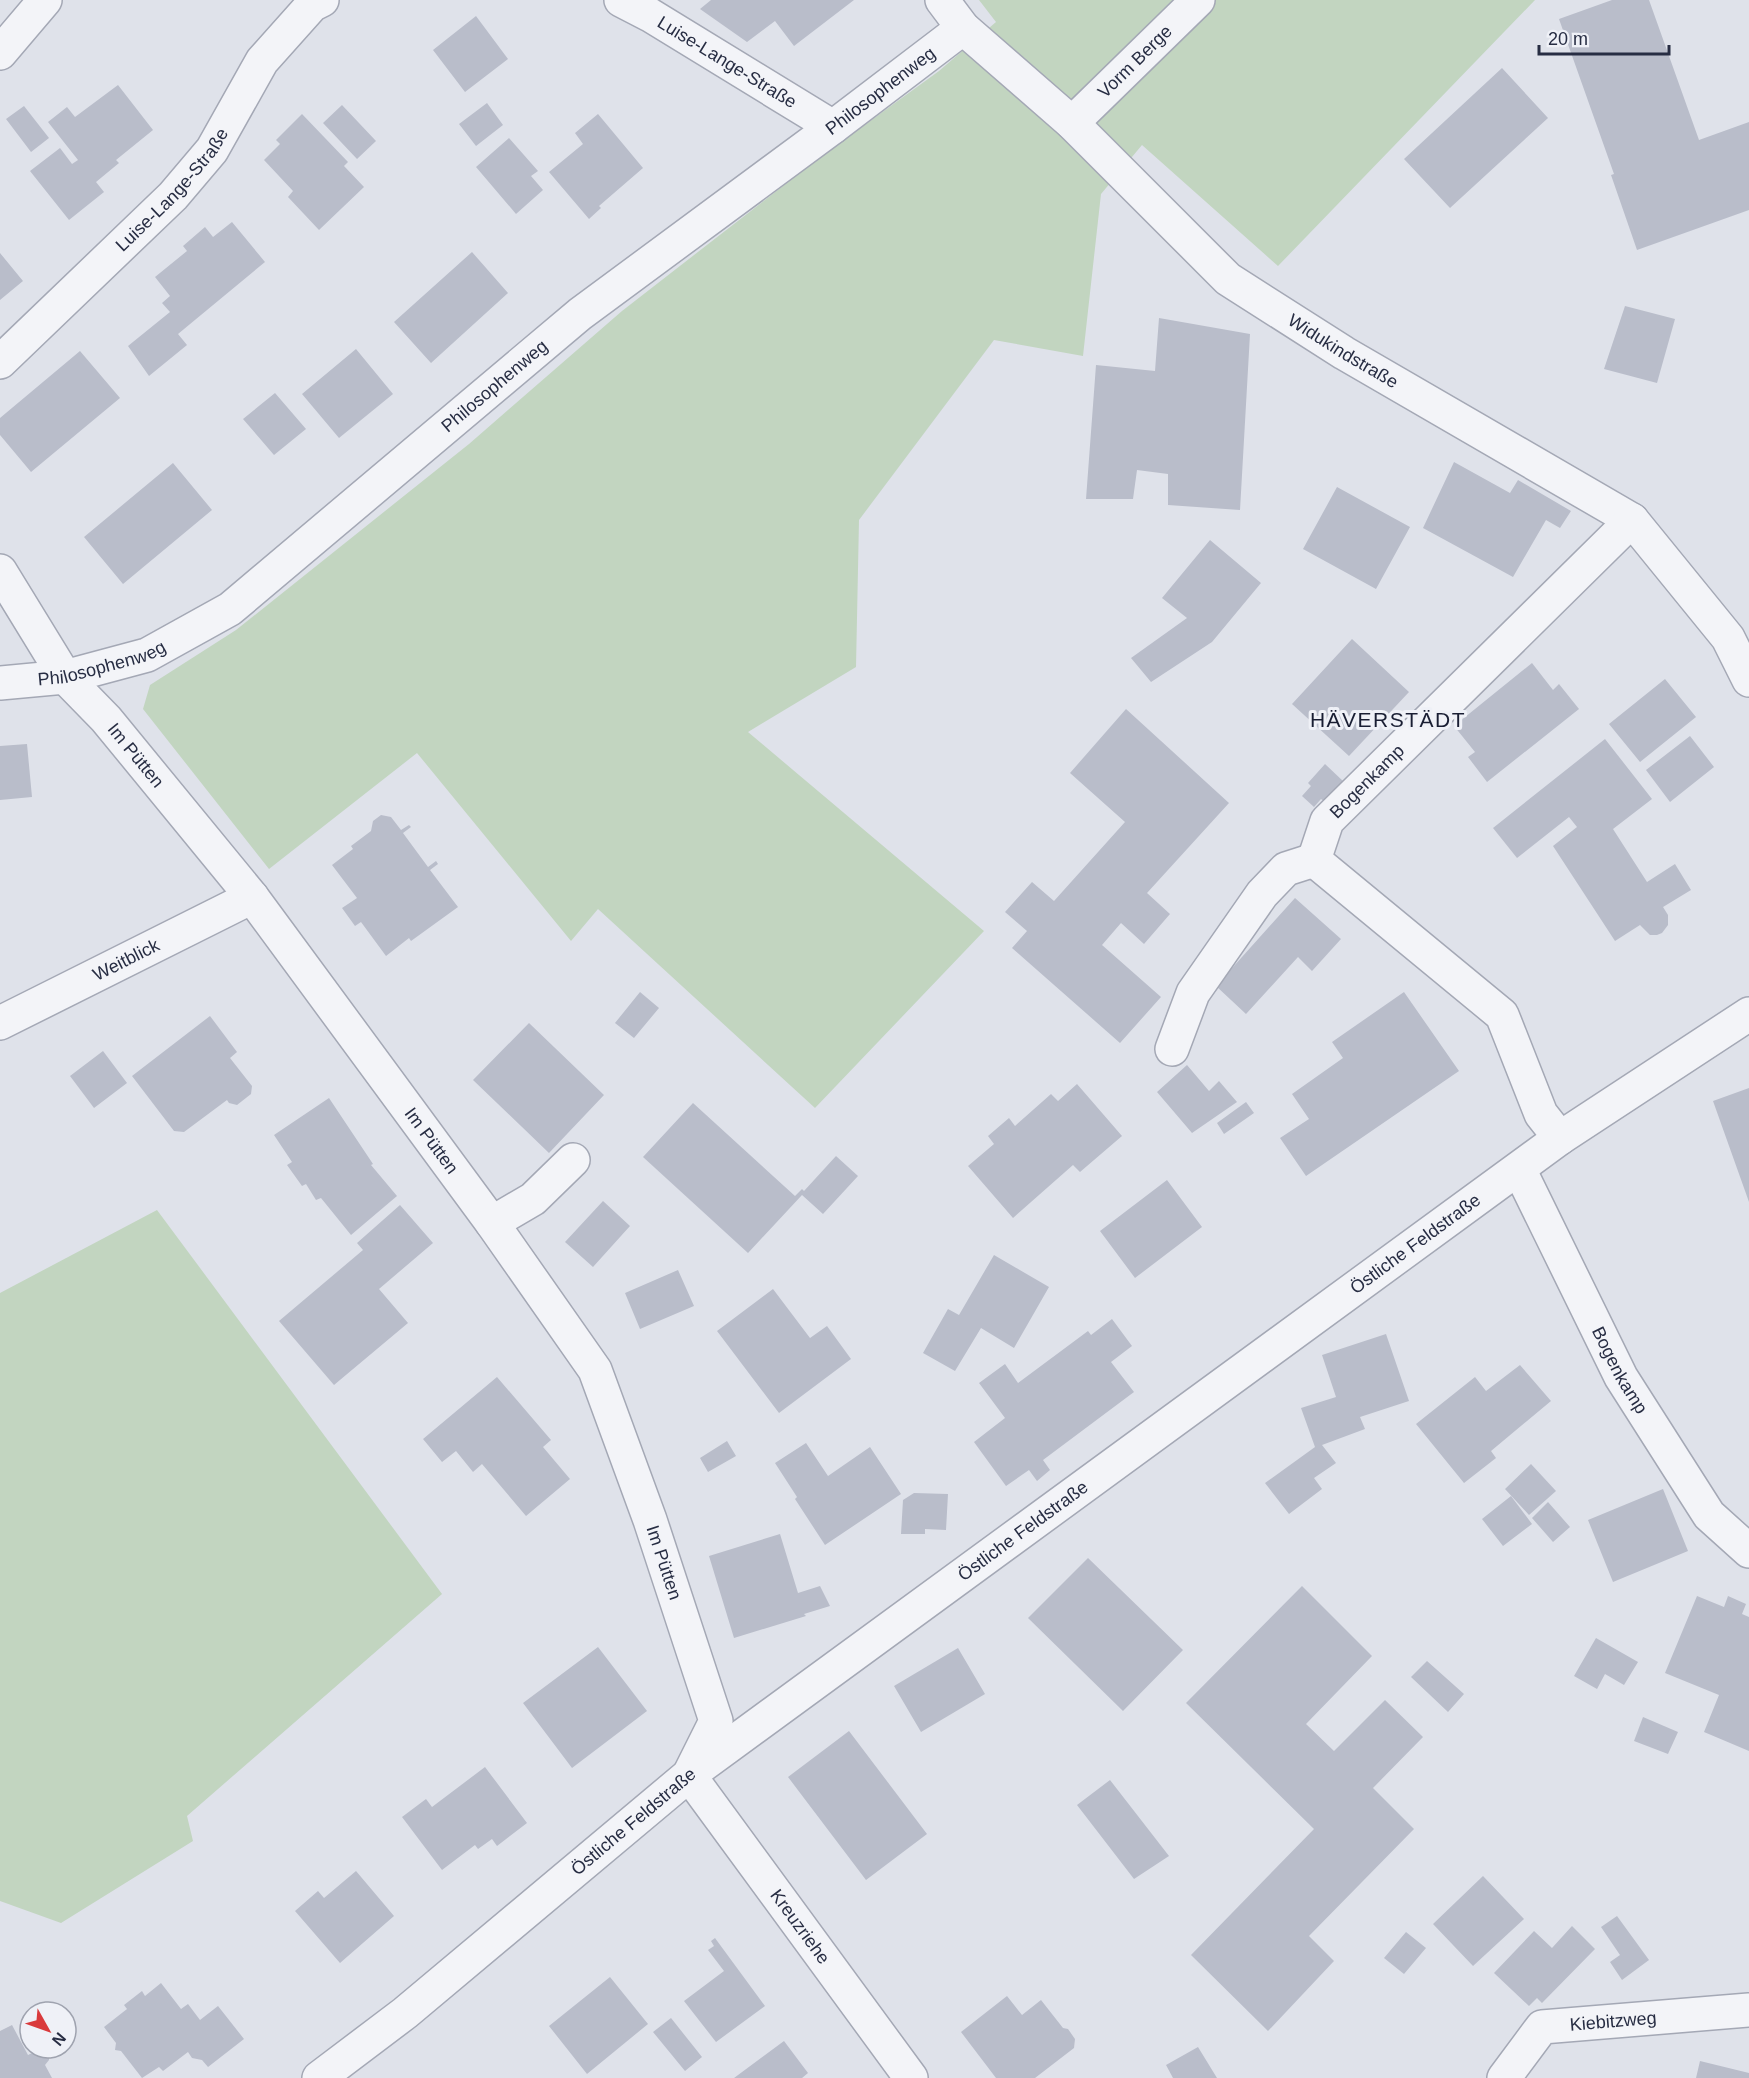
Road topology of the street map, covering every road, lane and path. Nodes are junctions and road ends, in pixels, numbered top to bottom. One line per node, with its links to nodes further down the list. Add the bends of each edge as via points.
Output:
1 (45, 0): 7 (street)
2 (322, 0): 10 (street, Luise-Lange-Straße, via 312,5 262,61 212,150 173,196)
3 (621, 0): 9 (street, Luise-Lange-Straße)
4 (942, 0): 6 (street, Widukindstraße)
5 (1198, 0): 8 (street, Vorm Berge)
6 (963, 28): 8 (street, Widukindstraße); 9 (street, Philosophenweg)
7 (0, 53)
8 (1072, 123): 11 (street, Widukindstraße, via 1228,279 1344,353)
9 (833, 127): 13 (street, Philosophenweg, via 580,314 230,609 147,655)
10 (0, 362)
11 (1632, 520): 14 (street, Widukindstraße, via 1728,638); 16 (street, Bogenkamp, via 1327,821)
12 (0, 571): 13 (street, Im Pütten)
13 (65, 677): 15 (street, Philosophenweg); 17 (street, Im Pütten, via 106,719)
14 (1749, 680)
15 (0, 683)
16 (1314, 860): 20 (street, via 1286,869 1262,894 1193,993); 21 (street, via 1502,1015 1541,1114)
17 (252, 897): 19 (street, Weitblick); 24 (street, Im Pütten)
18 (1749, 1014): 21 (street, Östliche Feldstraße)
19 (0, 1023)
20 (1172, 1049)
21 (1560, 1138): 23 (street, Östliche Feldstraße)
22 (573, 1160): 24 (street, via 533,1198)
23 (1519, 1169): 25 (street, Bogenkamp, via 1621,1377 1709,1515); 26 (street, Östliche Feldstraße)
24 (492, 1223): 26 (street, Im Pütten, via 595,1370 650,1520 716,1721)
25 (1749, 1551)
26 (689, 1775): 28 (street, Östliche Feldstraße, via 405,2013); 29 (street, Kreuzriehe)
27 (1749, 2010): 30 (street, Kiebitzweg, via 1542,2027)
28 (320, 2078)
29 (911, 2078)
30 (1504, 2078)

